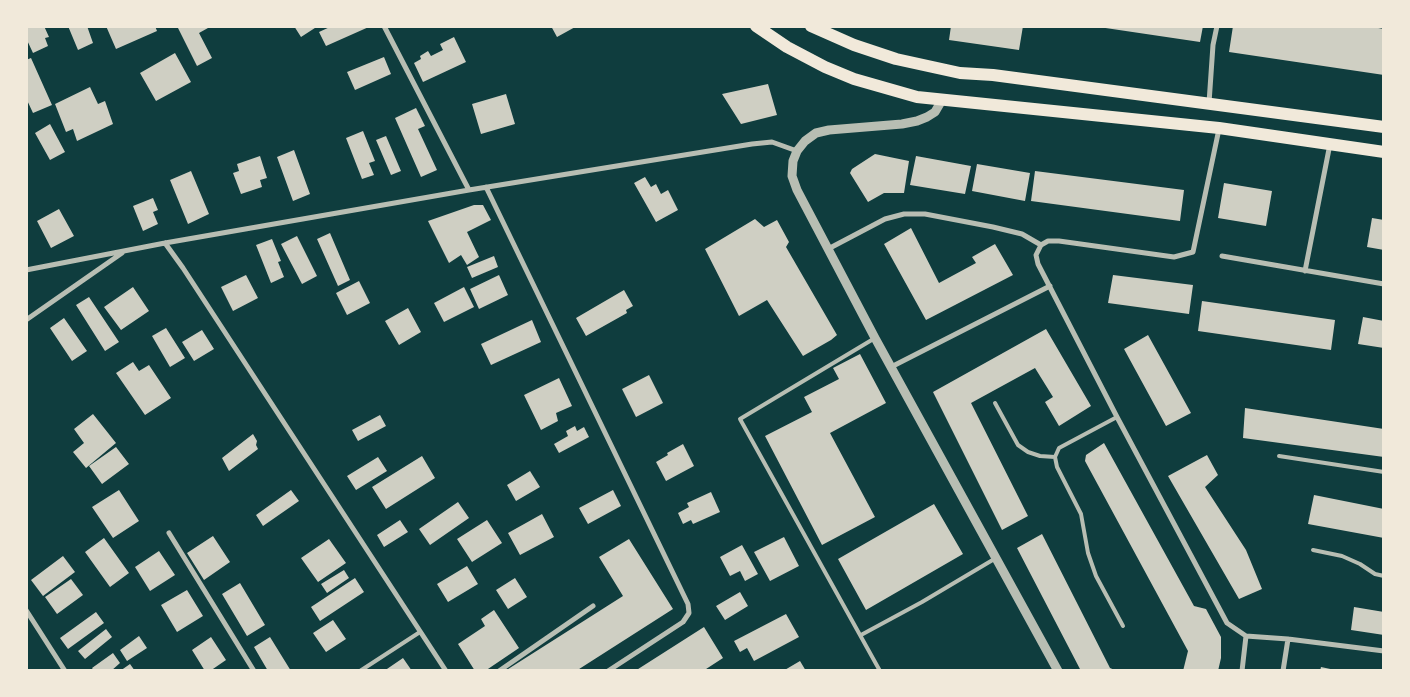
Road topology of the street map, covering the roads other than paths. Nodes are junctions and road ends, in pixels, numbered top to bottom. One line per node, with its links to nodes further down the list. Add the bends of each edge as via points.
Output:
1 (384, 26): 13 (street)
2 (756, 26): 5 (main road, via 787,47 854,79 917,97)
3 (811, 26): 6 (main road, via 896,59 960,73)
4 (1217, 26): 6 (street)
5 (942, 100): 8 (main road); 10 (street, via 935,112 917,121 816,133)
6 (1209, 104): 7 (main road)
7 (1384, 127)
8 (1219, 128): 9 (main road); 15 (street, via 1193,252 1174,257 1059,241)
9 (1330, 144): 11 (main road); 20 (street)
10 (797, 151): 12 (street, via 772,142 752,144); 16 (street, via 792,176)
11 (1384, 152)
12 (486, 187): 13 (street); 48 (street, via 688,604 683,622)
13 (469, 190): 14 (street)
14 (165, 243): 17 (street); 38 (street)
15 (1041, 245): 16 (street, via 1022,234 925,214 904,214 885,219); 22 (street, via 1036,254 1038,264)
16 (828, 249): 24 (street)
17 (123, 252): 19 (street); 23 (street)
18 (1222, 256): 20 (street)
19 (26, 270)
20 (1305, 271): 21 (street)
21 (1384, 284)
22 (1050, 286): 25 (street); 27 (street)
23 (26, 320)
24 (875, 338): 25 (street); 39 (lane, via 740,419)
25 (891, 368): 33 (street)
26 (995, 403): 29 (lane, via 1018,445 1040,456)
27 (1117, 417): 29 (lane, via 1059,448); 40 (street, via 1227,623)
28 (1279, 456): 30 (lane)
29 (1055, 457): 37 (lane, via 1081,514 1096,576)
30 (1384, 472)
31 (169, 534): 44 (street)
32 (1313, 550): 34 (lane, via 1342,556)
33 (996, 558): 39 (lane); 50 (street)
34 (1384, 576)
35 (593, 606): 47 (street)
36 (26, 610): 43 (street)
37 (1123, 626)
38 (420, 632): 45 (lane); 46 (street)
39 (861, 635): 49 (lane)
40 (1246, 636): 41 (street); 51 (street)
41 (1288, 639): 42 (street); 52 (street)
42 (1384, 651)
43 (65, 671)
44 (254, 671)
45 (360, 671)
46 (446, 671)
47 (499, 671)
48 (608, 671)
49 (880, 671)
50 (1058, 671)
51 (1242, 671)
52 (1284, 671)

